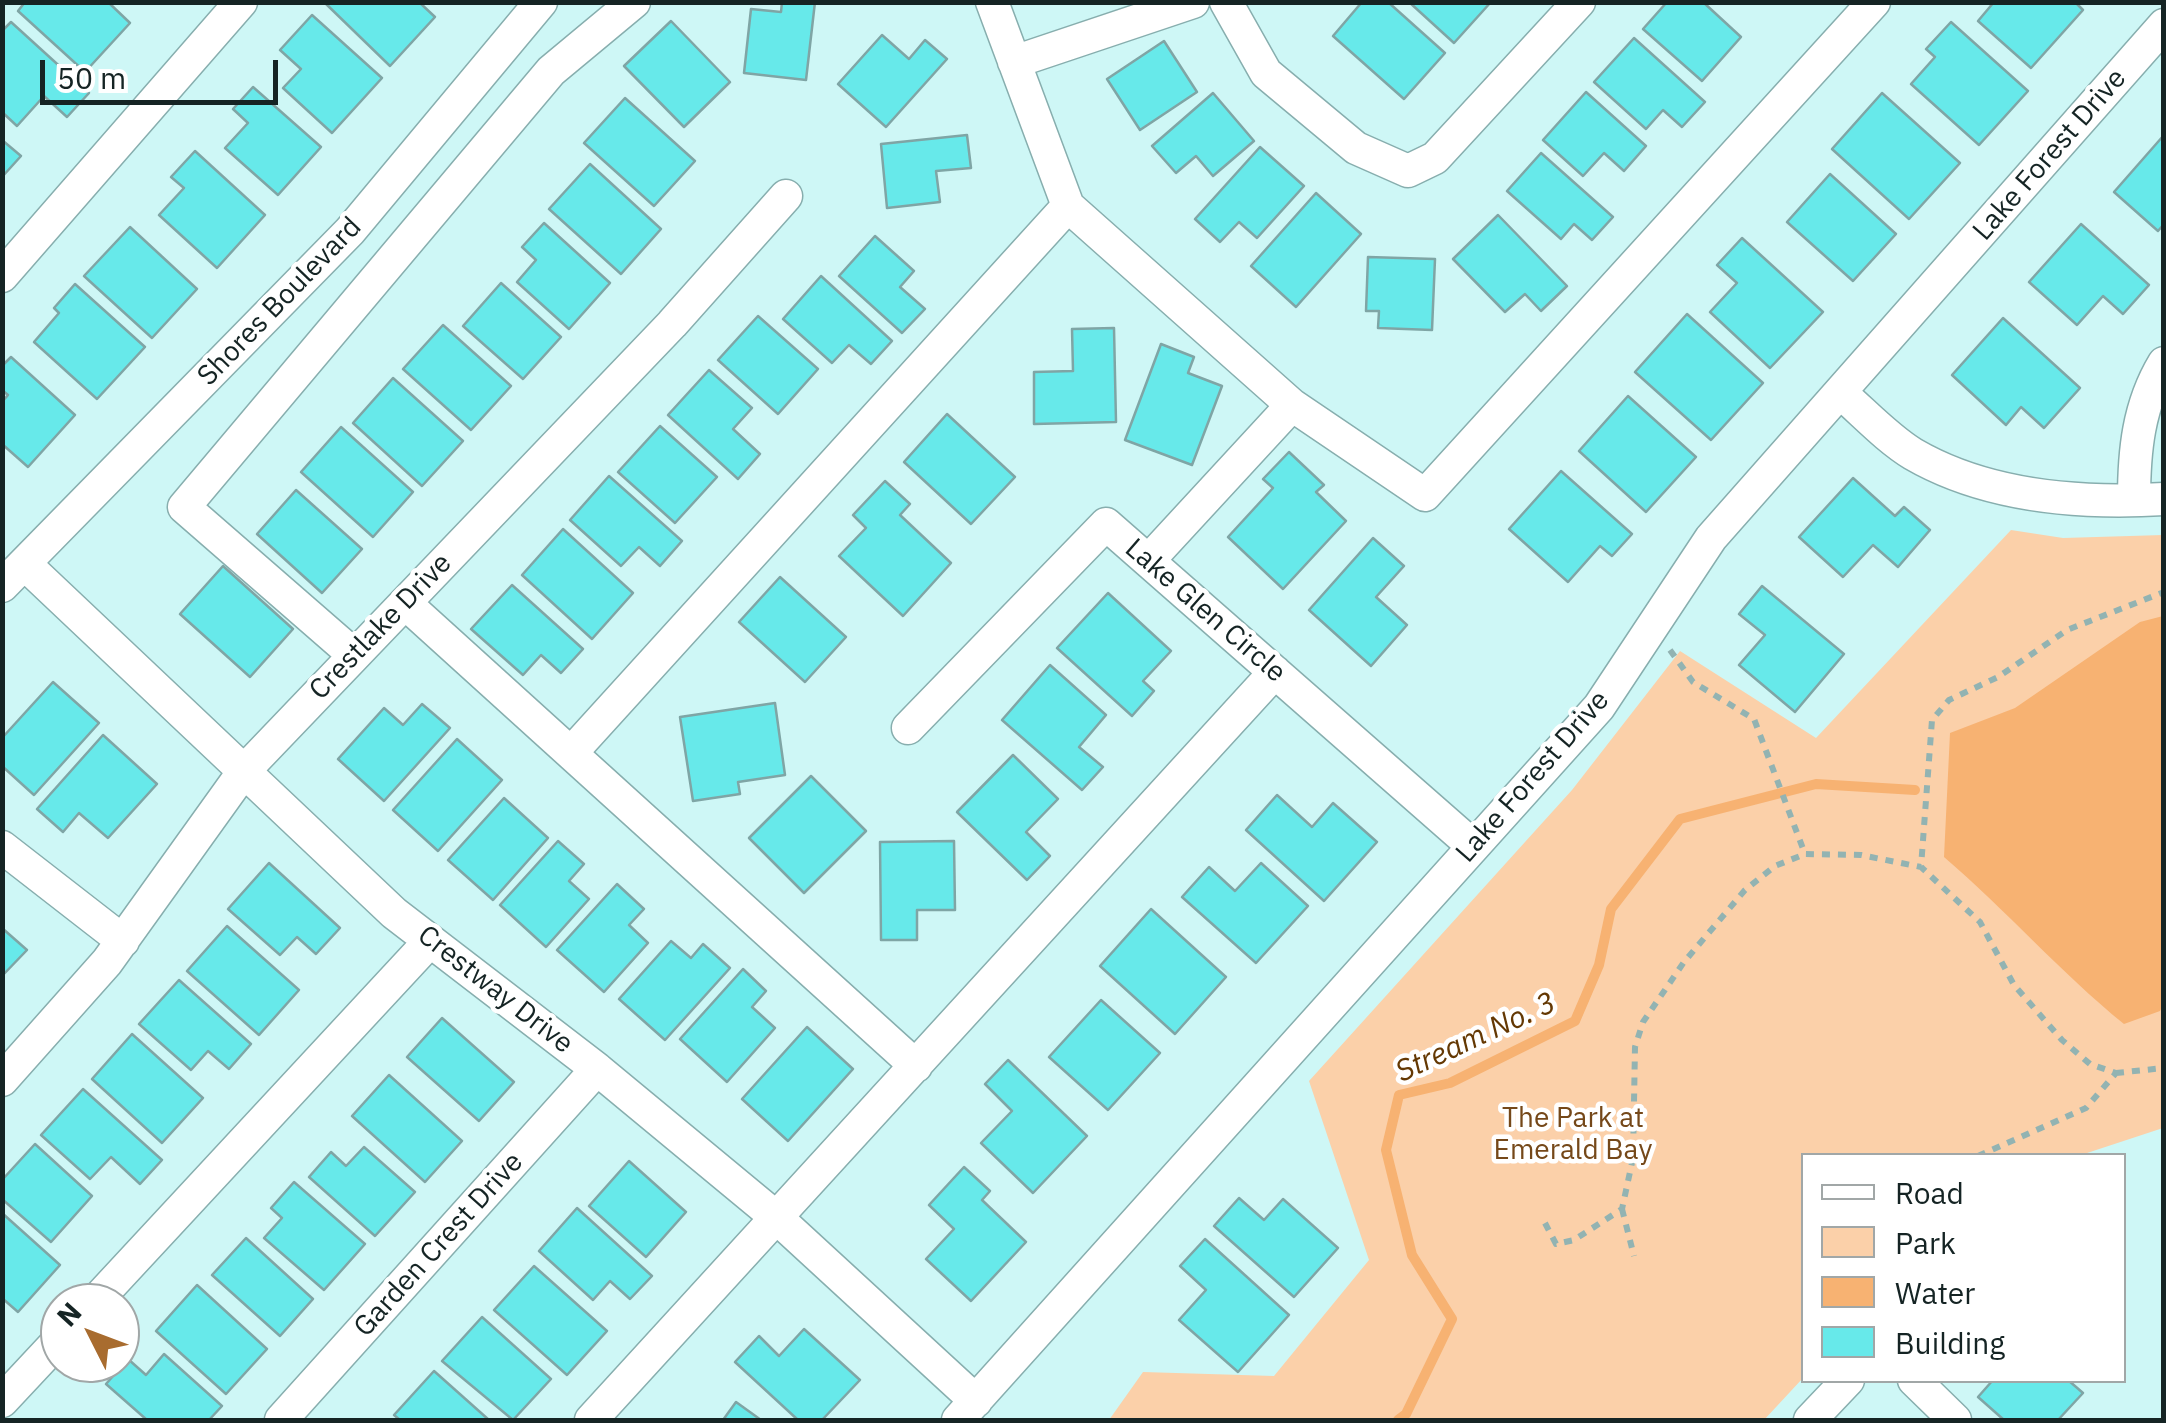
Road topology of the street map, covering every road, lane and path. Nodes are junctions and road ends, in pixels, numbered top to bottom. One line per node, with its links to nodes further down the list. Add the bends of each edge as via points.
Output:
1 (241, 2): 13 (street)
2 (542, 2): 19 (street, Shores Boulevard, via 350,230)
3 (634, 2): 23 (street, via 551,71 184,506)
4 (992, 2): 10 (street)
5 (1193, 2): 10 (street)
6 (1226, 2): 7 (street, via 1266,73 1356,148 1408,171 1435,158)
7 (1579, 2)
8 (1874, 2): 16 (street, via 1425,495)
9 (2164, 25): 15 (street, Lake Forest Drive)
10 (1014, 62): 12 (street)
11 (786, 196): 21 (street, Crestlake Drive)
12 (1068, 206): 16 (street); 26 (street)
13 (2, 276)
14 (2164, 362): 17 (street, via 2134,448)
15 (1842, 394): 17 (street, via 1913,454 1994,486 2095,503); 28 (street, Lake Forest Drive, via 1712,538 1600,707)
16 (1292, 404): 18 (street)
17 (2149, 500)
18 (1149, 560): 24 (street, Lake Glen Circle); 25 (street, Lake Glen Circle, via 1106,524)
19 (14, 576): 27 (street, Crestway Drive)
20 (2164, 592): 31 (path, via 2067,630 1949,700 1932,720)
21 (405, 603): 23 (street, Crestlake Drive); 26 (street)
22 (1669, 648): 30 (path, via 1692,682 1754,718)
23 (354, 655): 27 (street, Crestlake Drive)
24 (1276, 672): 28 (street, Lake Glen Circle); 34 (street)
25 (908, 728)
26 (570, 753): 34 (street)
27 (244, 770): 32 (street, Crestway Drive); 33 (street, Crestlake Drive)
28 (1473, 846): 49 (street, Lake Forest Drive)
29 (2, 848): 33 (street)
30 (1805, 854): 31 (path, via 1860,855); 40 (path, via 1744,890 1643,1022 1635,1047 1633,1158)
31 (1921, 867): 37 (path, via 1980,922 2014,985 2062,1040 2090,1064)
32 (430, 940): 36 (street, Crestway Drive); 44 (street)
33 (122, 942): 38 (street, Crestlake Drive)
34 (916, 1066): 41 (street)
35 (2164, 1068): 37 (path)
36 (598, 1069): 41 (street, Crestway Drive); 50 (street, Garden Crest Drive)
37 (2116, 1073): 39 (path, via 2086,1108)
38 (2, 1080)
39 (1985, 1153)
40 (1622, 1210): 42 (path, via 1556,1244); 43 (path)
41 (777, 1218): 49 (street, Crestway Drive); 51 (street)
42 (1545, 1222)
43 (1634, 1256)
44 (113, 1283)
45 (40, 1360): 48 (street)
46 (1845, 1383): 52 (street)
47 (1917, 1383): 53 (street)
48 (2, 1401)
49 (967, 1410)
50 (281, 1420)
51 (591, 1420)
52 (1810, 1420)
53 (1955, 1420)

